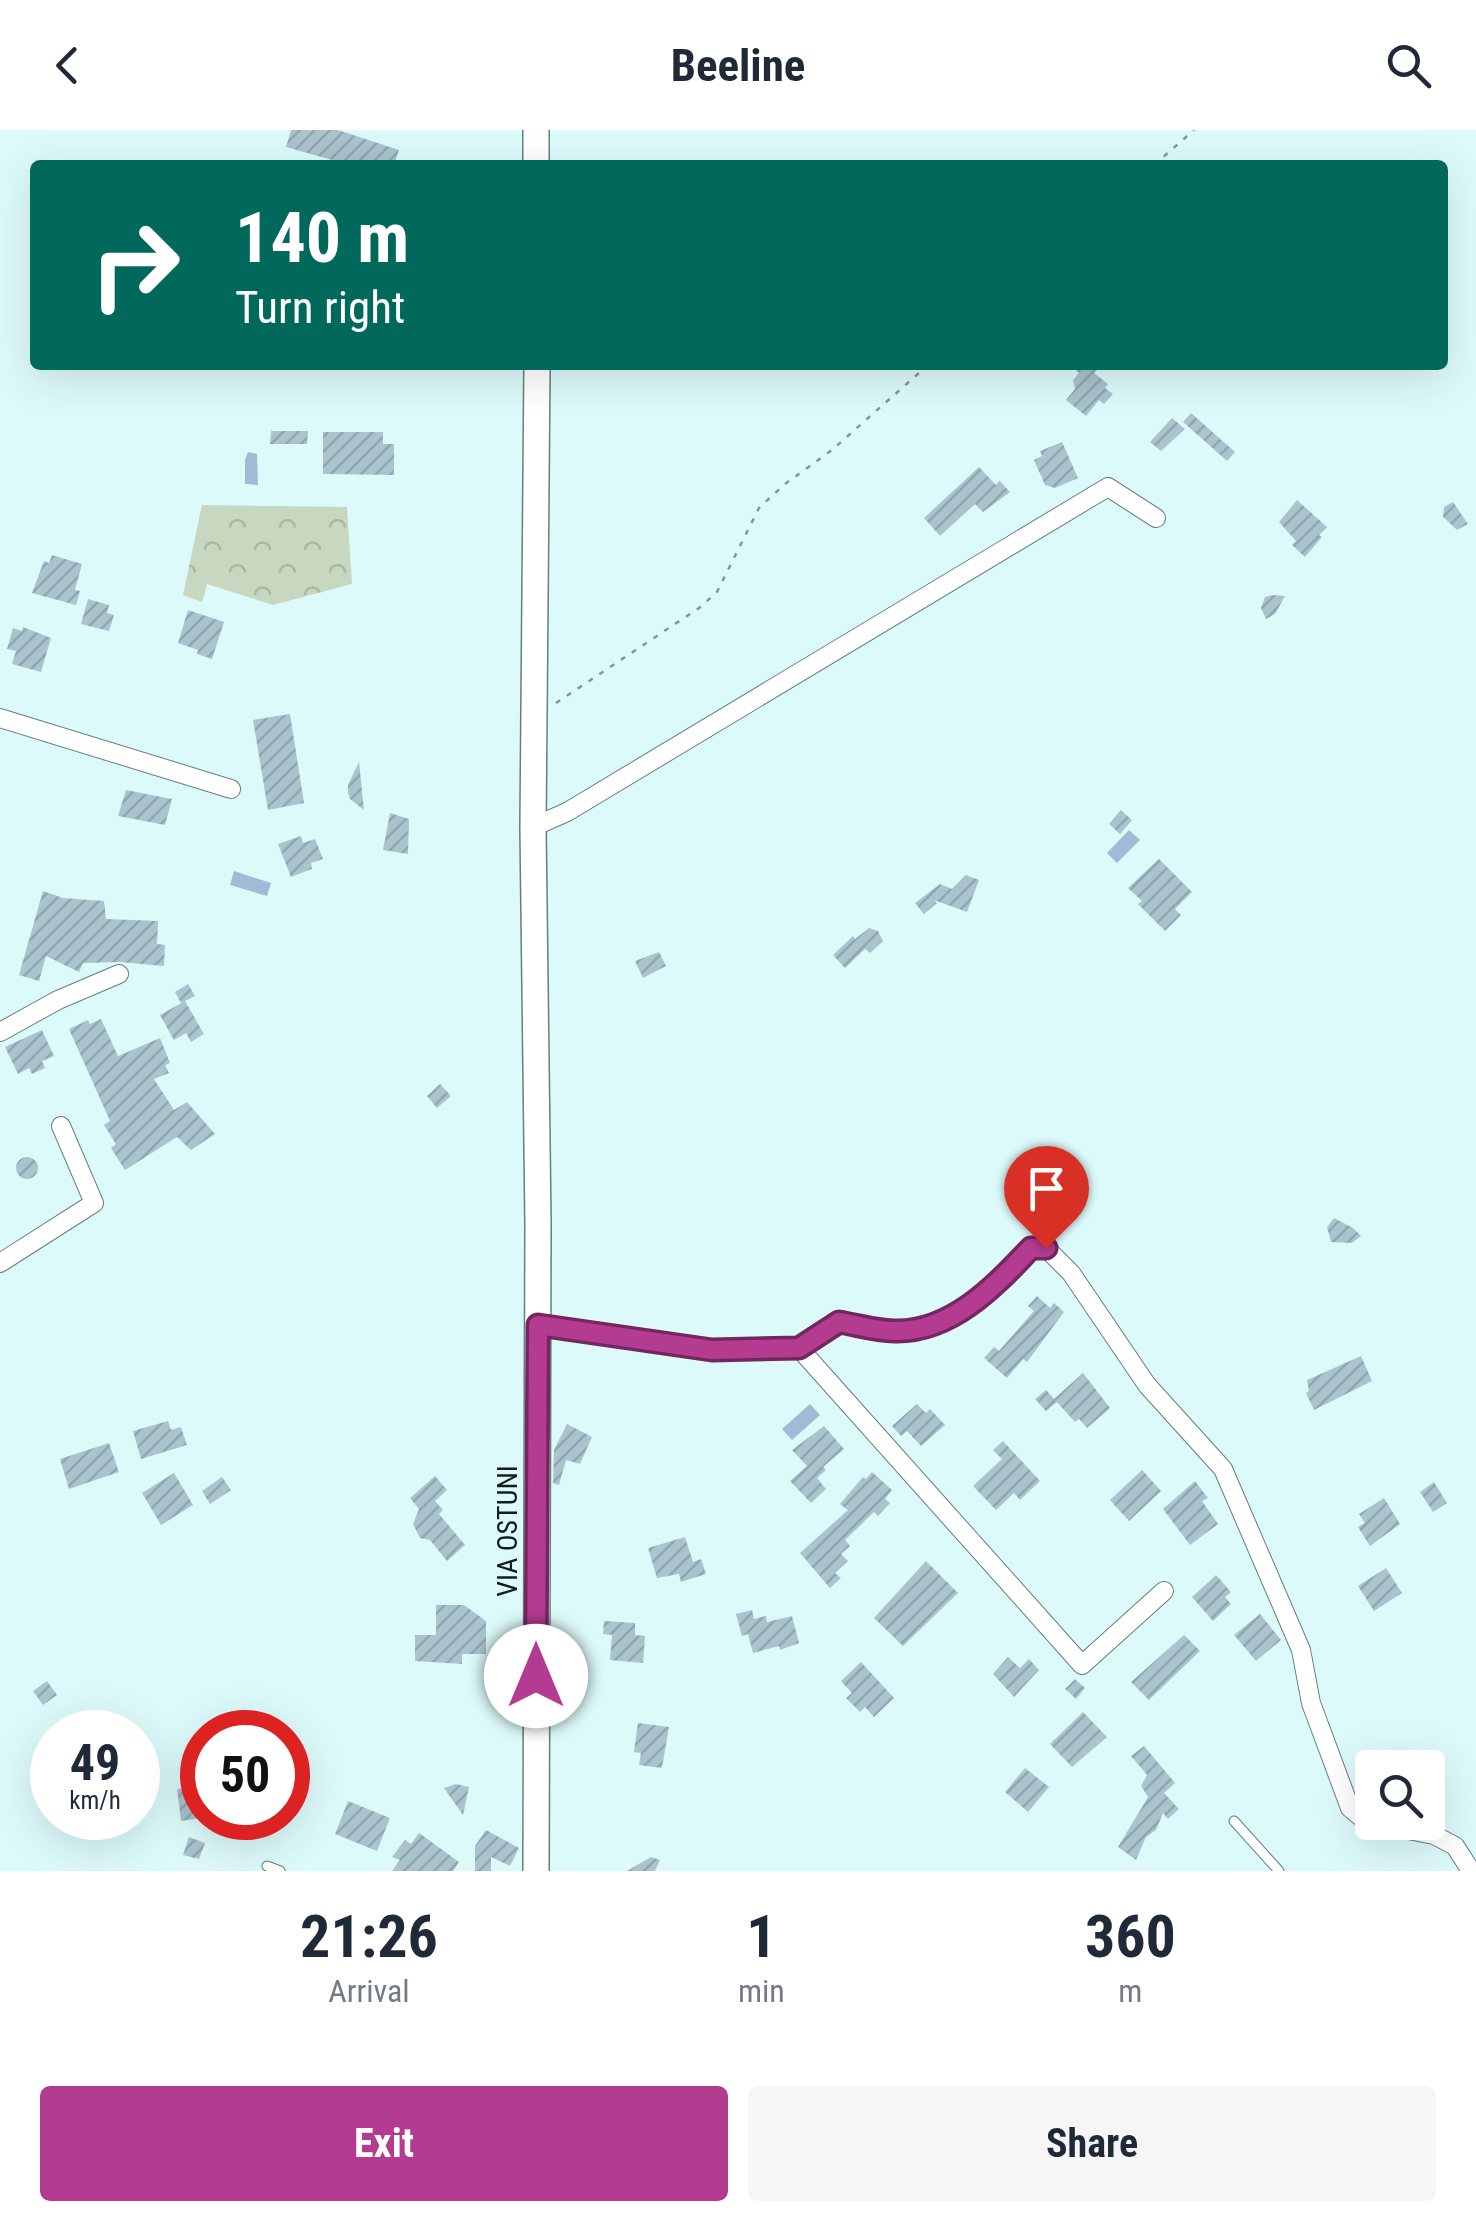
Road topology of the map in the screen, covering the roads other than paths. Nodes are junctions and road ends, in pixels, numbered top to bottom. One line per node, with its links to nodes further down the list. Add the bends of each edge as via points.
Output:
1 (536, 130): 2 (main road)
2 (536, 160)
3 (537, 370): 7 (main road, VIA OSTUNI)
4 (1156, 518): 7 (street, via 1108,487)
5 (0, 718): 6 (street)
6 (231, 789)
7 (534, 827): 12 (main road, VIA OSTUNI)
8 (120, 974): 9 (street)
9 (0, 1032)
10 (62, 1126): 11 (street, via 94,1203)
11 (0, 1263)
12 (538, 1325): 13 (street, via 712,1350); 18 (main road, VIA OSTUNI)
13 (799, 1348): 14 (street, via 1082,1665); 20 (street, via 839,1322 894,1332 924,1328 962,1312 1031,1248 1046,1248 1072,1273 1147,1385 1224,1468 1301,1650 1310,1703 1350,1808 1367,1822 1444,1840)
14 (1164, 1591)
15 (1234, 1821): 19 (lane)
16 (268, 1866): 17 (lane)
17 (280, 1871)
18 (536, 1871)
19 (1279, 1871)
20 (1471, 1871)

